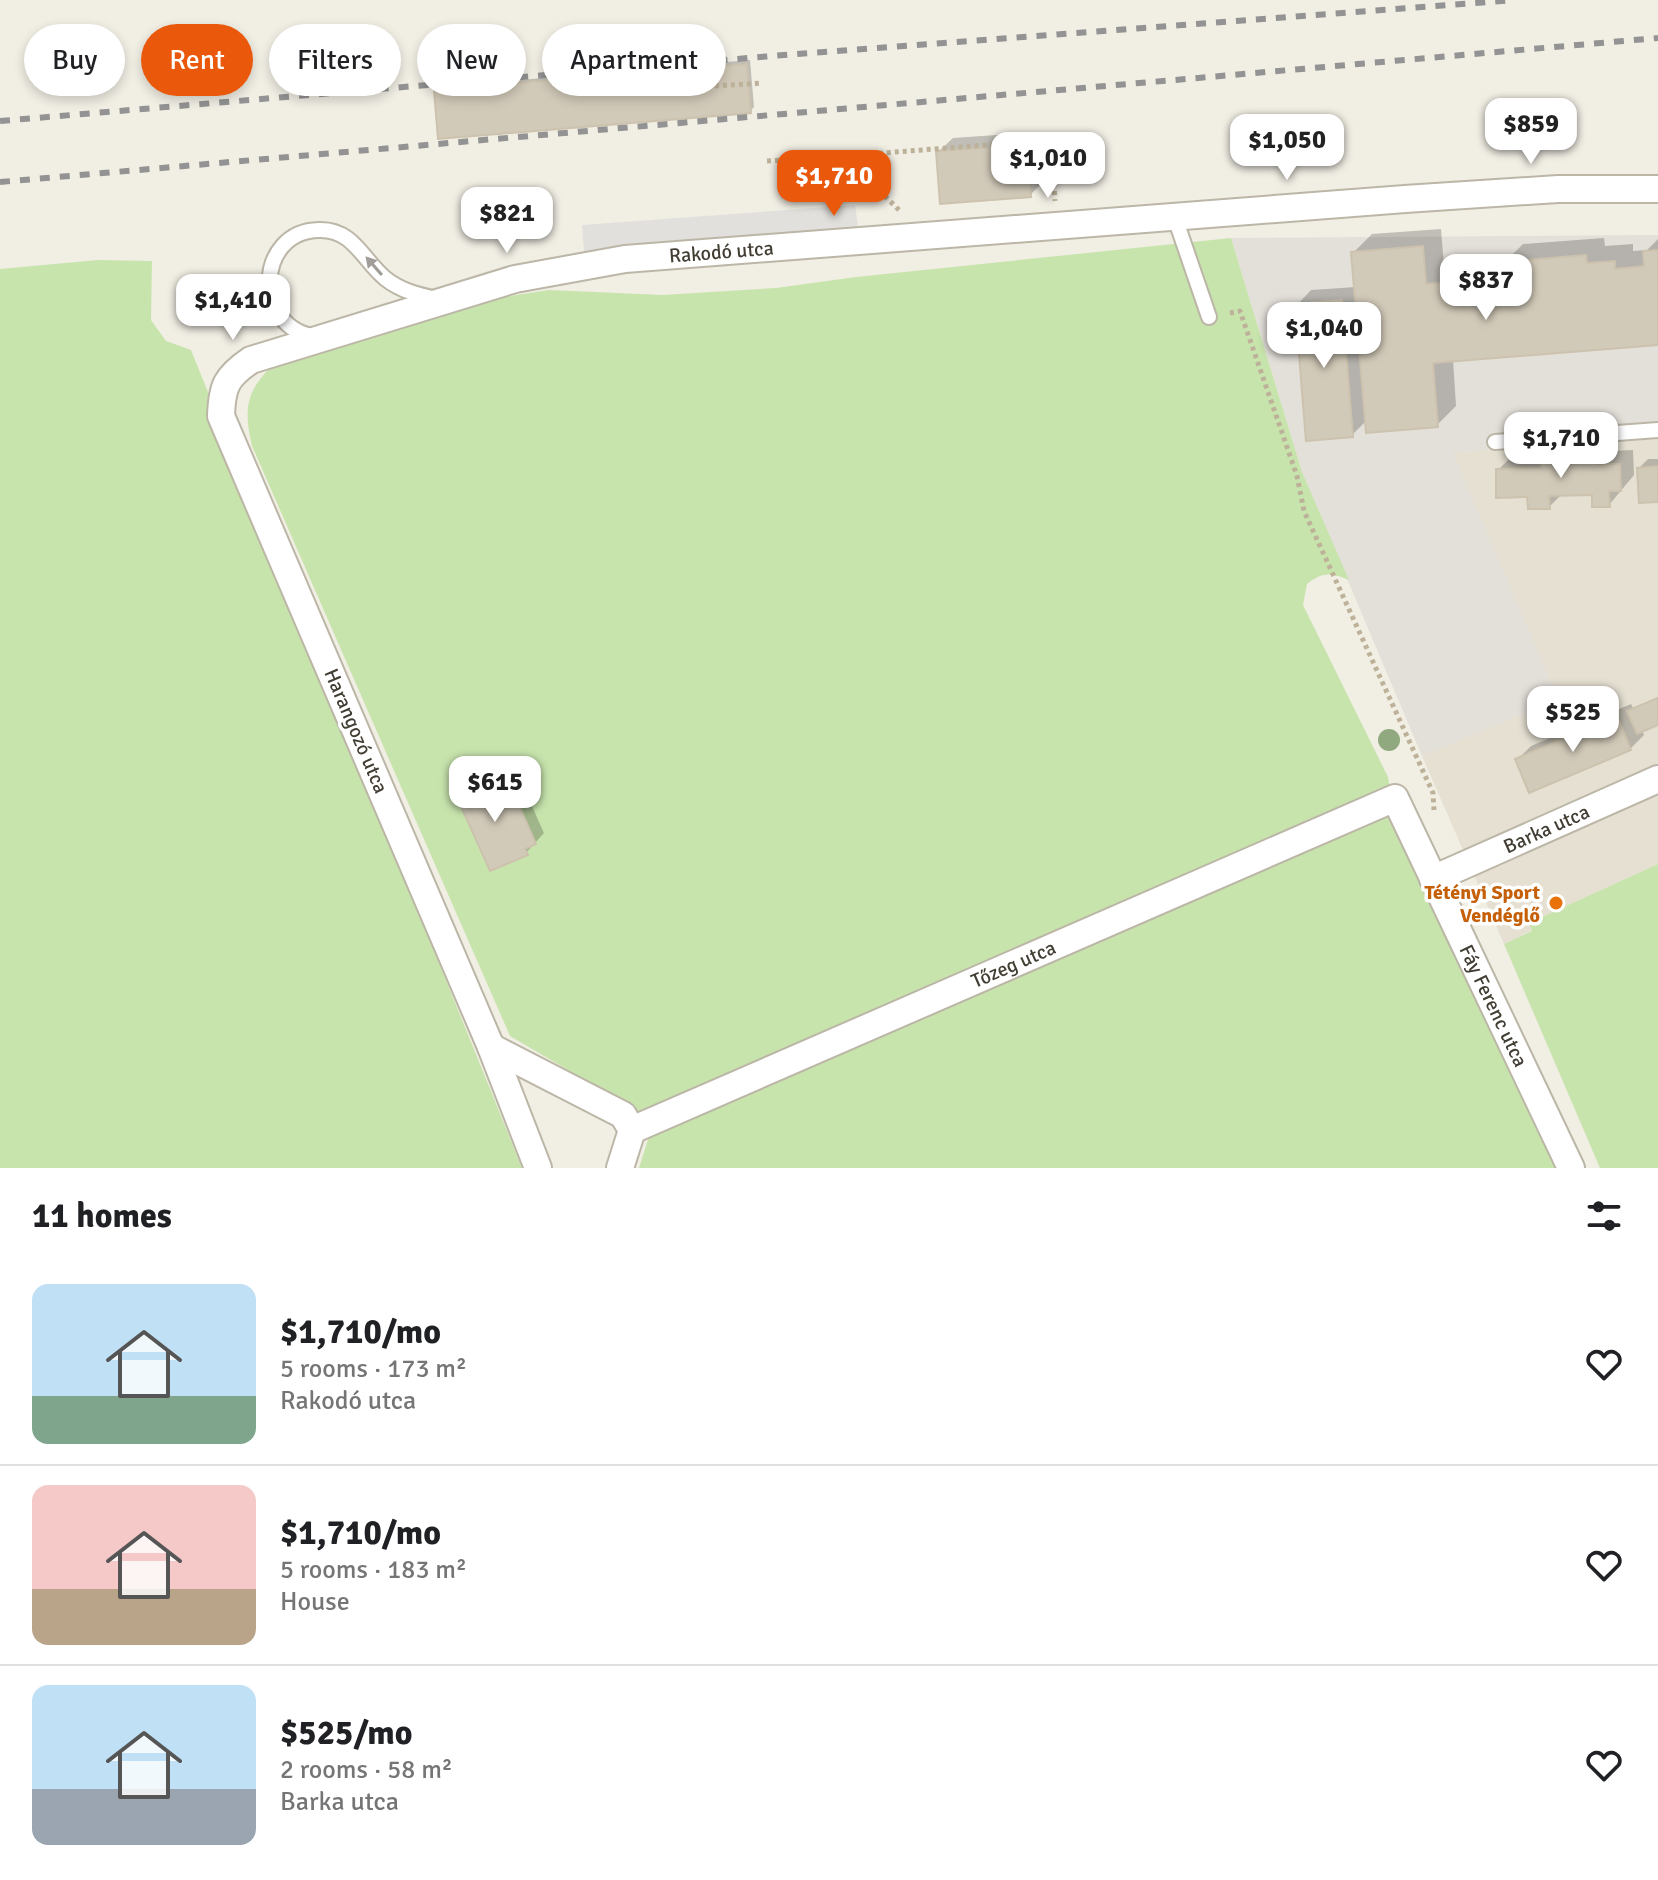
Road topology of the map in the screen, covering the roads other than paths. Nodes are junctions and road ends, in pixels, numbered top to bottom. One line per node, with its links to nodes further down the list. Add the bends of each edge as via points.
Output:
1 (1658, 189): 2 (street, Rakodó utca, via 1558,189)
2 (1174, 215): 3 (street, Rakodó utca, via 625,259); 4 (lane)
3 (442, 299): 5 (street, Rakodó utca); 5 (lane, one-way to 5, via 404,290 385,279 349,238 335,231 300,233 278,251 270,295 283,321)
4 (1209, 317)
5 (324, 338): 6 (street, Rakodó utca, via 251,360 231,373)
6 (221, 416): 12 (street, Harangozó utca)
7 (1658, 430): 8 (lane)
8 (1495, 442)
9 (1658, 779): 11 (street, Barka utca)
10 (1395, 798): 11 (street, Fáy Ferenc utca); 13 (street, Tőzeg utca)
11 (1433, 879): 16 (street, Fáy Ferenc utca)
12 (491, 1047): 13 (street, via 623,1115); 14 (street, Harangozó utca)
13 (632, 1130): 15 (street)
14 (538, 1168)
15 (620, 1168)
16 (1571, 1168)

